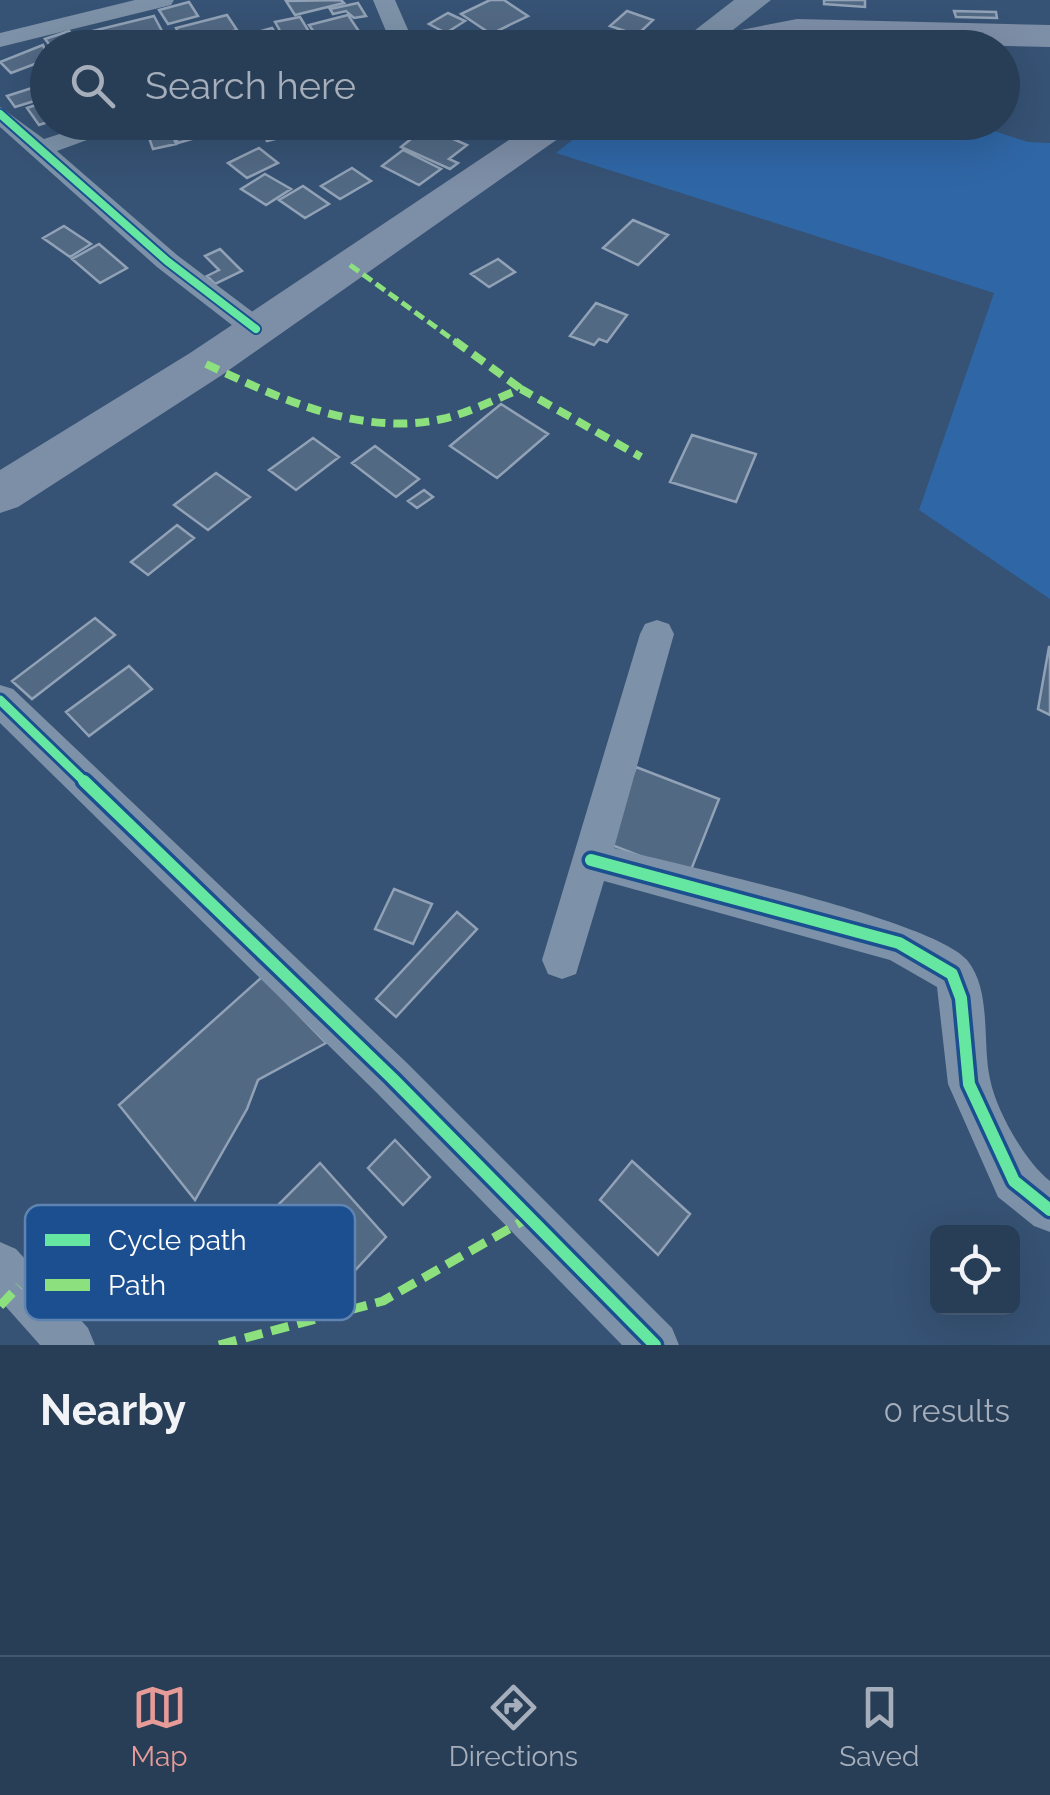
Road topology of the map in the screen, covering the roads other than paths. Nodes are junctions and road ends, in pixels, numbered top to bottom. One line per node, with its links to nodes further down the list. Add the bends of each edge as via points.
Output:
1 (163, 0): 4 (street)
2 (384, 0): 5 (street)
3 (753, 2): 6 (main road); 7 (main road)
4 (41, 30)
5 (397, 30)
6 (713, 30)
7 (797, 30)
8 (30, 33): 11 (street)
9 (1020, 35): 10 (main road)
10 (1050, 36)
11 (0, 40)
12 (0, 114): 15 (street)
13 (67, 140): 15 (street)
14 (519, 140): 16 (main road)
15 (38, 149): 16 (street)
16 (256, 329): 17 (main road)
17 (0, 494)
18 (657, 634): 20 (street)
19 (0, 700): 27 (street, via 392,1078)
20 (591, 860): 21 (street); 22 (street, via 899,943 952,974 969,1084 1014,1181)
21 (562, 960)
22 (1050, 1210)
23 (0, 1265): 24 (street)
24 (25, 1294)
25 (48, 1320): 26 (street)
26 (70, 1345)
27 (654, 1345)

